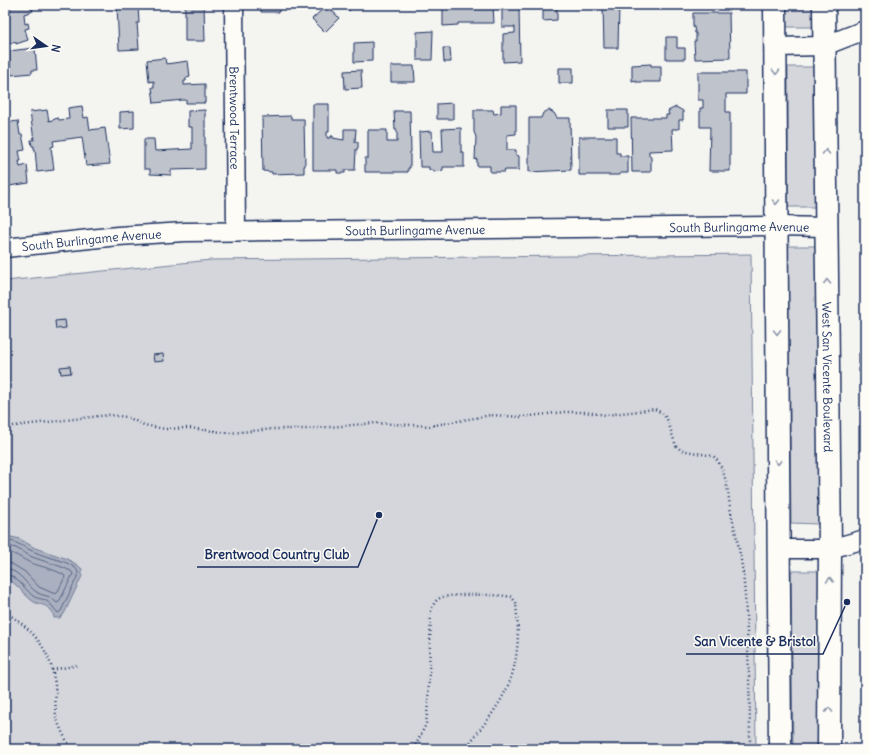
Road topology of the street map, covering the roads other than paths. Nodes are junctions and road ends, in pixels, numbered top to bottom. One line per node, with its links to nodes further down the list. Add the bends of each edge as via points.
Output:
1 (234, 5): 9 (street, Brentwood Terrace)
2 (775, 5): 6 (main road)
3 (824, 5): 5 (main road, West San Vicente Boulevard)
4 (865, 30): 5 (street)
5 (824, 46): 6 (street); 8 (main road, West San Vicente Boulevard, one-way to 5)
6 (776, 47): 7 (main road, one-way to 7)
7 (776, 226): 8 (street, South Burlingame Avenue); 9 (street, South Burlingame Avenue); 12 (main road, one-way to 12)
8 (826, 227): 13 (main road, West San Vicente Boulevard, one-way to 8)
9 (236, 231): 10 (street, South Burlingame Avenue, via 118,236)
10 (5, 248)
11 (865, 540): 13 (street)
12 (779, 549): 13 (street); 14 (main road)
13 (830, 549): 15 (main road, West San Vicente Boulevard, one-way to 13)
14 (780, 749)
15 (829, 749)

